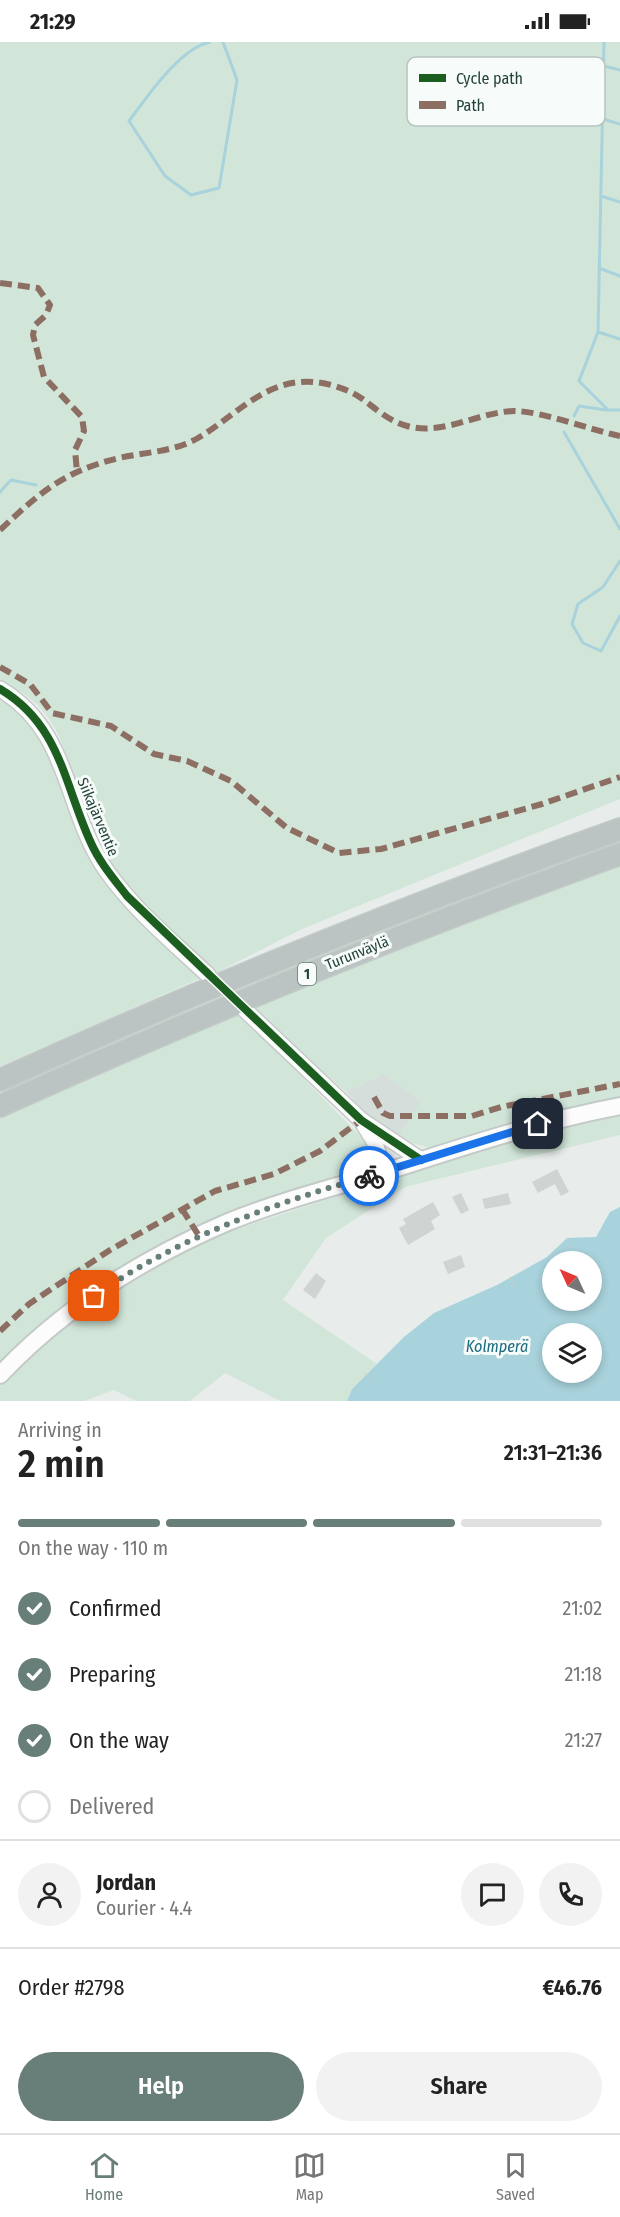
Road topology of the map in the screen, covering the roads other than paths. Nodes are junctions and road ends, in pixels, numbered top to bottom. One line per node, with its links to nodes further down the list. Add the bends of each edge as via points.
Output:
1 (0, 689): 4 (street, Siikajärventie, via 29,710 49,737 83,825 106,870 142,912)
2 (620, 830): 6 (highway, Turunväylä / 1, via 405,909 195,993)
3 (620, 854): 7 (highway, Turunväylä / 1, via 406,934 186,1023)
4 (208, 975)
5 (245, 1010): 9 (street)
6 (0, 1080)
7 (0, 1106)
8 (620, 1106): 10 (main road, via 538,1124)
9 (361, 1120): 10 (street); 11 (street, via 374,1141)
10 (421, 1160): 11 (main road)
11 (385, 1172): 12 (main road, via 230,1222 164,1253 113,1282 56,1322)
12 (0, 1376)

